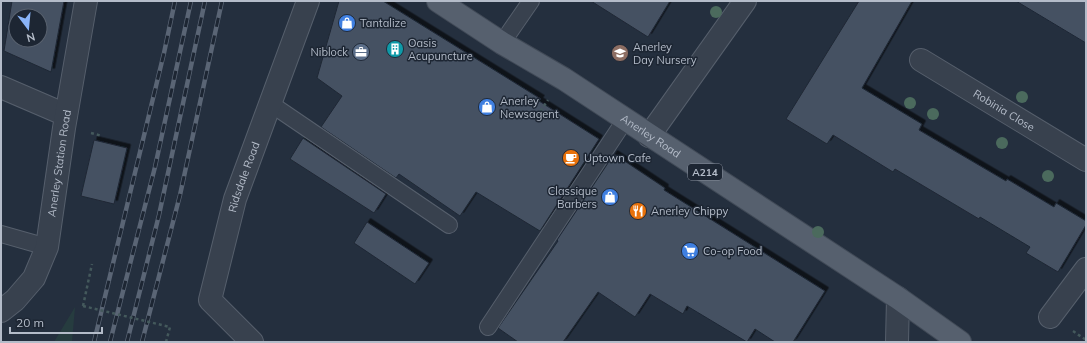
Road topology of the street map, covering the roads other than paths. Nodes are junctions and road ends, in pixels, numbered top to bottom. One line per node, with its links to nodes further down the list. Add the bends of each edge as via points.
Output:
1 (86, 1): 10 (street, Anerley Station Road)
2 (308, 1): 9 (street, Ridsdale Road)
3 (438, 1): 6 (main road, Anerley Road / A214)
4 (531, 1): 6 (lane)
5 (745, 1): 12 (street)
6 (502, 43): 11 (main road, Anerley Road / A214, via 564,79)
7 (921, 60): 13 (street, Robinia Close)
8 (1, 87): 10 (street)
9 (271, 104): 14 (lane); 22 (street, Ridsdale Road, via 235,199 210,300)
10 (66, 115): 16 (street, Anerley Station Road)
11 (625, 120): 12 (main road, Anerley Road / A214); 21 (lane)
12 (649, 136): 18 (main road, Anerley Road / A214)
13 (1086, 160)
14 (449, 225)
15 (1, 234): 16 (lane)
16 (47, 247): 19 (street, Anerley Station Road, via 34,278 16,300)
17 (1086, 269): 20 (street)
18 (898, 298): 23 (street); 24 (main road, Anerley Road / A214)
19 (1, 311)
20 (1050, 317)
21 (488, 327)
22 (252, 342)
23 (897, 342)
24 (960, 342)

